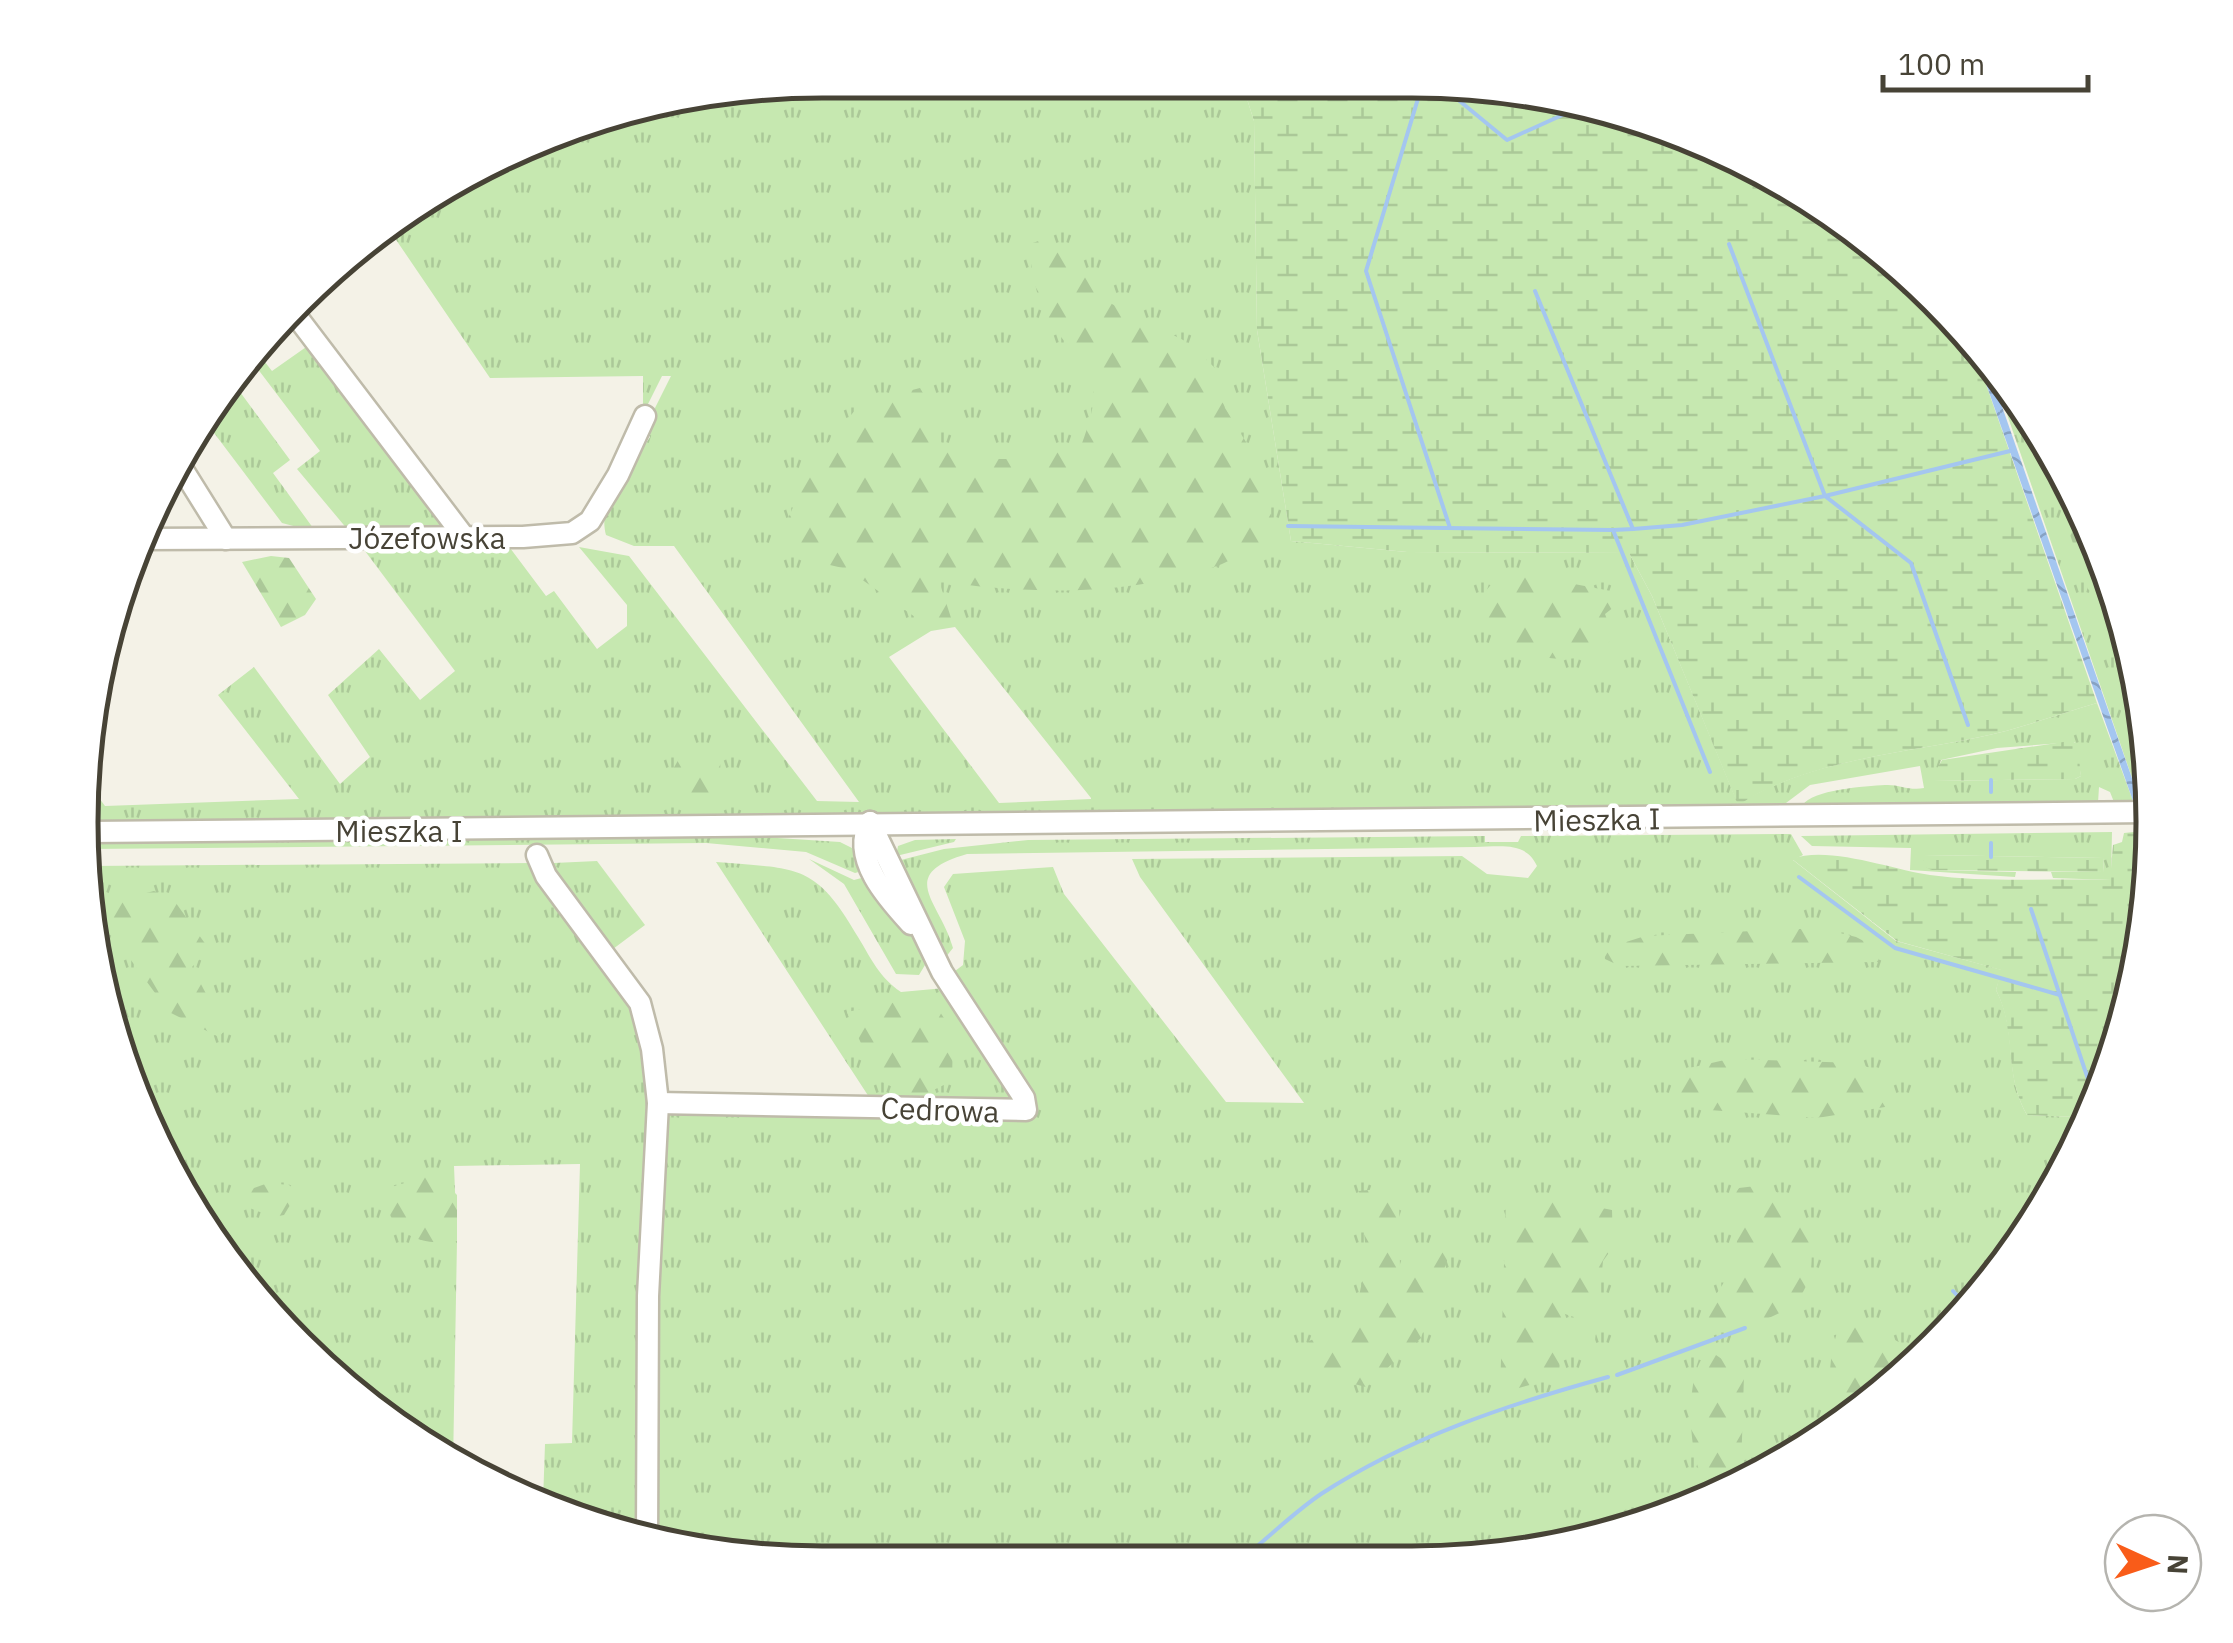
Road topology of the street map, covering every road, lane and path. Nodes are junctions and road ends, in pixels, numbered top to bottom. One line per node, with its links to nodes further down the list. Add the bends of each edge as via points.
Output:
1 (300, 321): 5 (street)
2 (645, 416): 5 (street, Józefowska, via 599,510 582,527 562,534)
3 (186, 474): 4 (street)
4 (226, 538): 5 (street, Józefowska); 6 (street, Józefowska)
5 (465, 538)
6 (155, 539)
7 (2136, 813): 8 (street, Mieszka I)
8 (1044, 824): 10 (street, Mieszka I); 10 (street, Mieszka I)
9 (98, 832): 10 (street, Mieszka I, via 709,826 774,836)
10 (875, 837): 12 (street, Cedrowa); 12 (street, Cedrowa, via 871,871)
11 (537, 855): 13 (street, via 640,1003)
12 (926, 942): 13 (street, Cedrowa, via 1026,1110)
13 (658, 1103): 14 (street)
14 (647, 1524)

